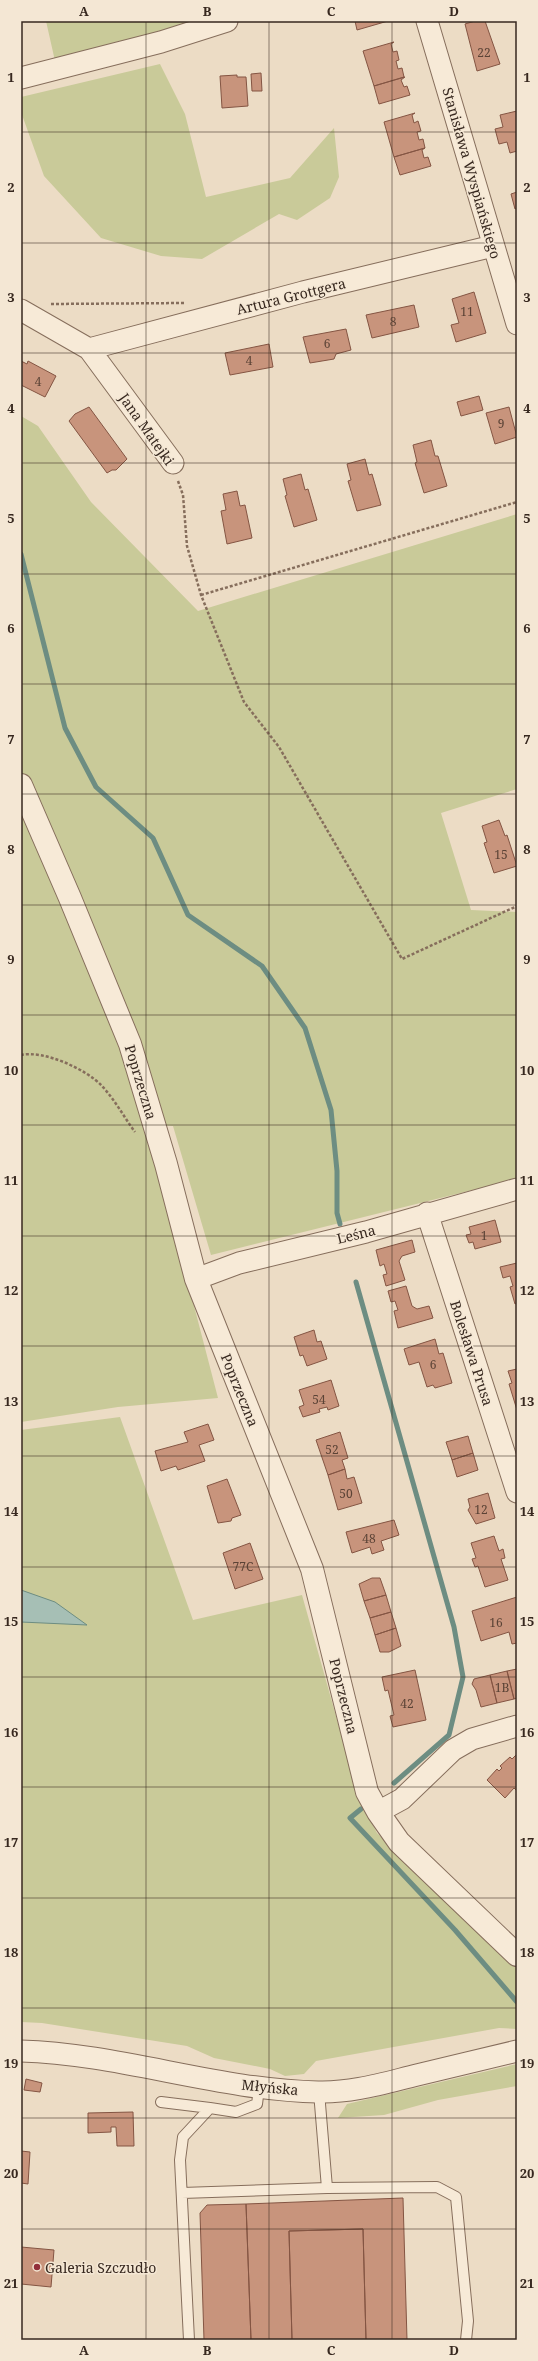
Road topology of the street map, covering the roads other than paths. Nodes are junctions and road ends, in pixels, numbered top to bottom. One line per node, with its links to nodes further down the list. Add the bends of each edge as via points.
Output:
1 (227, 21): 3 (street, via 161,42)
2 (427, 21): 4 (street, Stanisława Wyspiańskiego)
3 (21, 78)
4 (493, 246): 6 (street, Stanisława Wyspiańskiego); 7 (street, Artura Grottgera, via 303,292)
5 (21, 310): 7 (street, Jana Matejki)
6 (517, 324)
7 (89, 349): 8 (street, Jana Matejki)
8 (173, 463)
9 (21, 785): 12 (street, Poprzeczna, via 130,1044 166,1164)
10 (517, 1189): 11 (street, Leśna)
11 (427, 1214): 12 (street, Leśna, via 366,1232 239,1263); 13 (street, Bolesława Prusa)
12 (196, 1279): 15 (street, Poprzeczna, via 312,1569 367,1792)
13 (516, 1484)
14 (517, 1726): 15 (street, via 472,1739 453,1750 402,1799)
15 (378, 1812): 16 (street, Poprzeczna, via 399,1842)
16 (517, 1955)
17 (21, 2051): 19 (street, Młyńska, via 49,2052 121,2062)
18 (517, 2051): 20 (street, Młyńska, via 362,2089)
19 (259, 2088): 20 (street, Młyńska); 22 (lane, via 257,2104 236,2112)
20 (319, 2092): 23 (lane)
21 (160, 2102): 22 (lane)
22 (210, 2108): 24 (lane, via 183,2137 180,2160)
23 (327, 2188): 24 (lane); 26 (lane, via 437,2187 456,2197 468,2321)
24 (182, 2194): 25 (lane)
25 (188, 2340)
26 (466, 2340)

